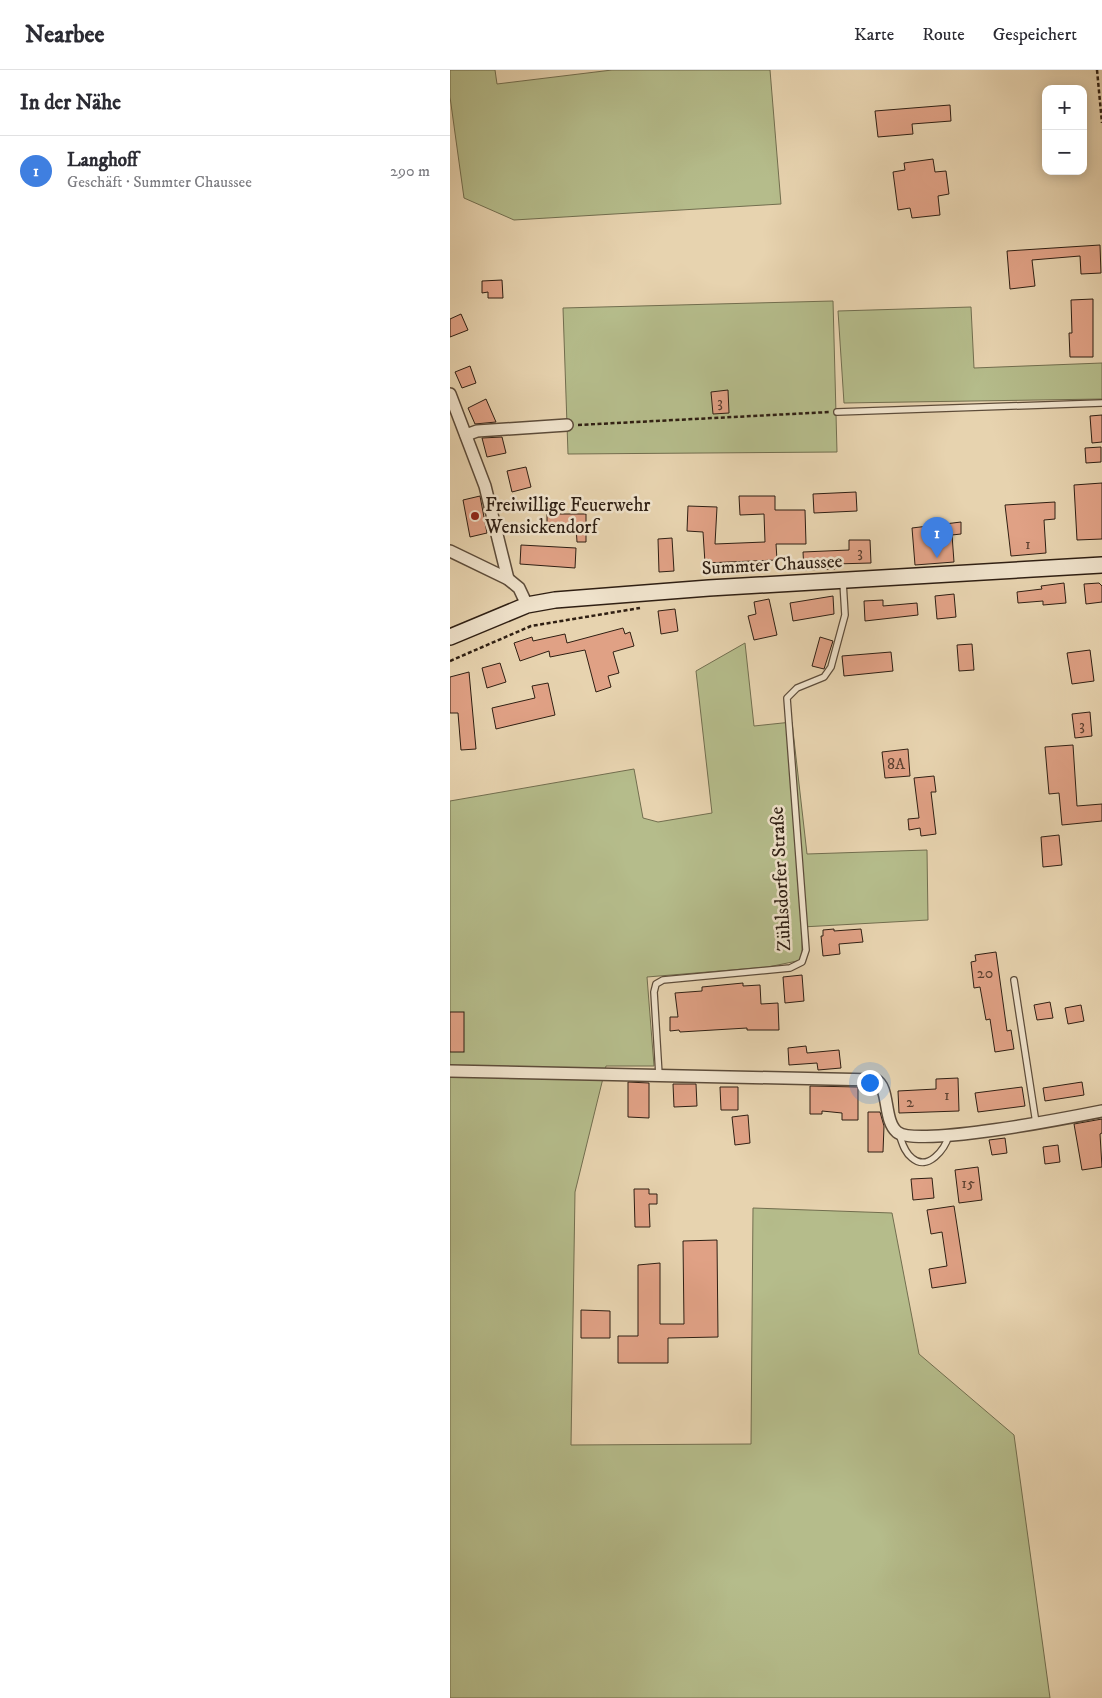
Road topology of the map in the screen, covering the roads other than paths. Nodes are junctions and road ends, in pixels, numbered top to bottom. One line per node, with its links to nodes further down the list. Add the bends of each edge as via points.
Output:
1 (450, 394): 5 (street)
2 (1102, 403): 3 (lane)
3 (837, 412)
4 (567, 425): 5 (street, via 477,430)
5 (466, 436): 8 (street, via 485,486)
6 (452, 550): 8 (street)
7 (1102, 565): 9 (main road, Summter Chaussee)
8 (508, 578): 10 (street, via 519,588)
9 (842, 582): 10 (main road, Summter Chaussee, via 710,588); 14 (lane, Zühlsdorfer Straße, via 845,615 831,667 824,677 797,688 787,698 806,950 802,962 790,968 663,980 656,984)
10 (527, 605): 11 (main road, Summter Chaussee)
11 (450, 637)
12 (1014, 980): 16 (lane)
13 (450, 1071): 14 (street)
14 (659, 1075): 17 (street, via 876,1080 882,1086 891,1124)
15 (1102, 1111): 16 (street)
16 (1036, 1123): 18 (street)
17 (898, 1133): 18 (street); 18 (lane, via 904,1150 919,1161 940,1155)
18 (949, 1135)

